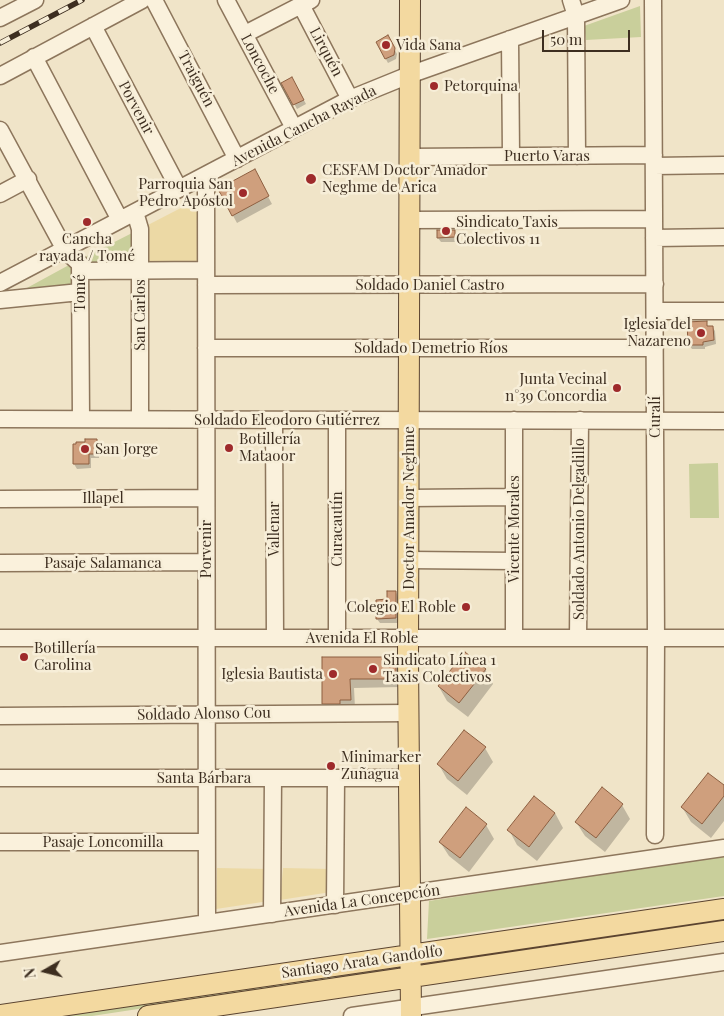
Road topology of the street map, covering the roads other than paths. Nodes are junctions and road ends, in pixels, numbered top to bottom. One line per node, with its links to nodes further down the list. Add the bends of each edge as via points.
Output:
1 (35, 0): 11 (street)
2 (142, 0): 12 (street)
3 (154, 0): 24 (street, Traiguén)
4 (226, 0): 13 (street, Loncoche)
5 (410, 0): 16 (main road, Doctor Amador Neghme)
6 (571, 0): 10 (street)
7 (621, 0): 10 (street, Avenida Cancha Rayada)
8 (653, 0): 25 (street, Curalí)
9 (306, 3): 13 (street); 18 (street, Lirquén)
10 (576, 16): 14 (street, Avenida Cancha Rayada); 22 (street)
11 (0, 18)
12 (93, 26): 15 (street); 29 (street, Porvenir)
13 (245, 34): 19 (street, Loncoche)
14 (510, 39): 16 (street, Avenida Cancha Rayada); 21 (street)
15 (34, 57): 17 (street); 33 (street)
16 (409, 75): 18 (street, Avenida Cancha Rayada); 23 (main road, Doctor Amador Neghme)
17 (0, 76)
18 (350, 100): 19 (street, Avenida Cancha Rayada)
19 (294, 128): 24 (street, Avenida Cancha Rayada)
20 (0, 130): 28 (street, Tomé)
21 (511, 156): 22 (street, Puerto Varas); 23 (street, Puerto Varas)
22 (577, 156): 25 (street, Puerto Varas)
23 (409, 157): 34 (main road, Doctor Amador Neghme)
24 (237, 159): 27 (street, Avenida Cancha Rayada)
25 (654, 160): 26 (street, Puerto Varas); 32 (street, Curalí)
26 (724, 165)
27 (206, 175): 29 (street, Avenida Cancha Rayada); 40 (street, Porvenir)
28 (28, 179): 30 (street); 37 (street, Tomé)
29 (180, 189): 31 (street, Avenida Cancha Rayada)
30 (0, 194)
31 (135, 212): 33 (street, Avenida Cancha Rayada); 39 (street, San Carlos, via 140,229)
32 (654, 219): 34 (street); 36 (street, Curalí)
33 (120, 220): 37 (street, Avenida Cancha Rayada)
34 (409, 220): 43 (main road, Doctor Amador Neghme)
35 (724, 237): 36 (street)
36 (654, 238): 42 (street, Curalí)
37 (65, 250): 38 (street, Tomé, via 80,264); 41 (street, Avenida Cancha Rayada)
38 (80, 271): 39 (street, Soldado Daniel Castro); 44 (street, Tomé)
39 (140, 271): 40 (street, Soldado Daniel Castro); 53 (street, San Carlos)
40 (206, 278): 43 (street, Soldado Daniel Castro); 48 (street, Porvenir)
41 (0, 283)
42 (655, 284): 43 (street, Soldado Daniel Castro); 46 (street, Curalí)
43 (409, 285): 49 (main road, Doctor Amador Neghme)
44 (80, 292): 45 (street); 52 (street, Tomé)
45 (0, 300)
46 (655, 311): 47 (street); 50 (street, Curalí)
47 (724, 311)
48 (206, 348): 49 (street, Soldado Demetrio Ríos); 54 (street, Porvenir)
49 (409, 348): 50 (street, Soldado Demetrio Ríos); 57 (main road, Doctor Amador Neghme)
50 (655, 348): 60 (street, Curalí)
51 (0, 419): 52 (street, Soldado Eleodoro Gutiérrez)
52 (81, 419): 53 (street, Soldado Eleodoro Gutiérrez)
53 (140, 419): 54 (street, Soldado Eleodoro Gutiérrez)
54 (206, 419): 55 (street, Soldado Eleodoro Gutiérrez); 63 (street, Porvenir)
55 (274, 420): 56 (street, Soldado Eleodoro Gutiérrez); 72 (street, Vallenar)
56 (337, 420): 57 (street, Soldado Eleodoro Gutiérrez); 73 (street, Curacautín)
57 (409, 420): 58 (street, Soldado Eleodoro Gutiérrez); 64 (main road, Doctor Amador Neghme)
58 (514, 420): 59 (street, Soldado Eleodoro Gutiérrez); 62 (street, Vicente Morales)
59 (580, 420): 60 (street, Soldado Eleodoro Gutiérrez); 76 (street, Soldado Antonio Delgadillo)
60 (655, 420): 61 (street, Soldado Eleodoro Gutiérrez); 77 (street, Curalí)
61 (724, 421)
62 (514, 497): 64 (street); 67 (street, Vicente Morales)
63 (206, 498): 65 (street, Illapel); 68 (street, Porvenir)
64 (409, 498): 66 (main road, Doctor Amador Neghme)
65 (0, 499)
66 (409, 560): 67 (street); 74 (main road, Doctor Amador Neghme)
67 (514, 561): 75 (street, Vicente Morales)
68 (206, 562): 69 (street, Pasaje Salamanca); 71 (street, Porvenir)
69 (0, 563)
70 (0, 638): 71 (street, Avenida El Roble)
71 (206, 638): 72 (street, Avenida El Roble); 80 (street, Porvenir)
72 (275, 638): 73 (street, Avenida El Roble)
73 (337, 638): 74 (street, Avenida El Roble)
74 (409, 638): 75 (street, Avenida El Roble); 79 (main road, Doctor Amador Neghme)
75 (514, 638): 76 (street, Avenida El Roble)
76 (578, 638): 77 (street, Avenida El Roble)
77 (656, 638): 78 (street, Avenida El Roble); 87 (street, Curalí)
78 (724, 638)
79 (409, 713): 80 (street, Soldado Alonso Cou); 86 (main road, Doctor Amador Neghme)
80 (206, 714): 81 (street, Soldado Alonso Cou); 82 (street, Porvenir)
81 (0, 716)
82 (206, 777): 83 (street, Santa Bárbara); 84 (street, Santa Bárbara); 89 (street, Porvenir)
83 (0, 778)
84 (273, 778): 85 (street, Santa Bárbara); 94 (street)
85 (336, 778): 86 (street, Santa Bárbara); 92 (street)
86 (409, 778): 91 (main road, Doctor Amador Neghme)
87 (655, 835)
88 (0, 842): 89 (street, Pasaje Loncomilla)
89 (206, 842): 95 (street, Porvenir)
90 (724, 848): 91 (street, Avenida La Concepción)
91 (409, 894): 92 (street, Avenida La Concepción); 98 (main road, Doctor Amador Neghme)
92 (335, 905): 94 (street, Avenida La Concepción)
93 (724, 909): 98 (main road, Santiago Arata Gandolfo)
94 (272, 914): 95 (street, Avenida La Concepción)
95 (207, 923): 97 (street, Avenida La Concepción)
96 (724, 931): 100 (main road, Santiago Arata Gandolfo)
97 (0, 953)
98 (410, 954): 100 (main road, Doctor Amador Neghme); 102 (main road, Santiago Arata Gandolfo)
99 (724, 962): 101 (street)
100 (411, 978): 101 (main road, Doctor Amador Neghme); 103 (main road, Santiago Arata Gandolfo)
101 (411, 1012): 104 (street)
102 (0, 1015)
103 (148, 1016)
104 (352, 1016)

